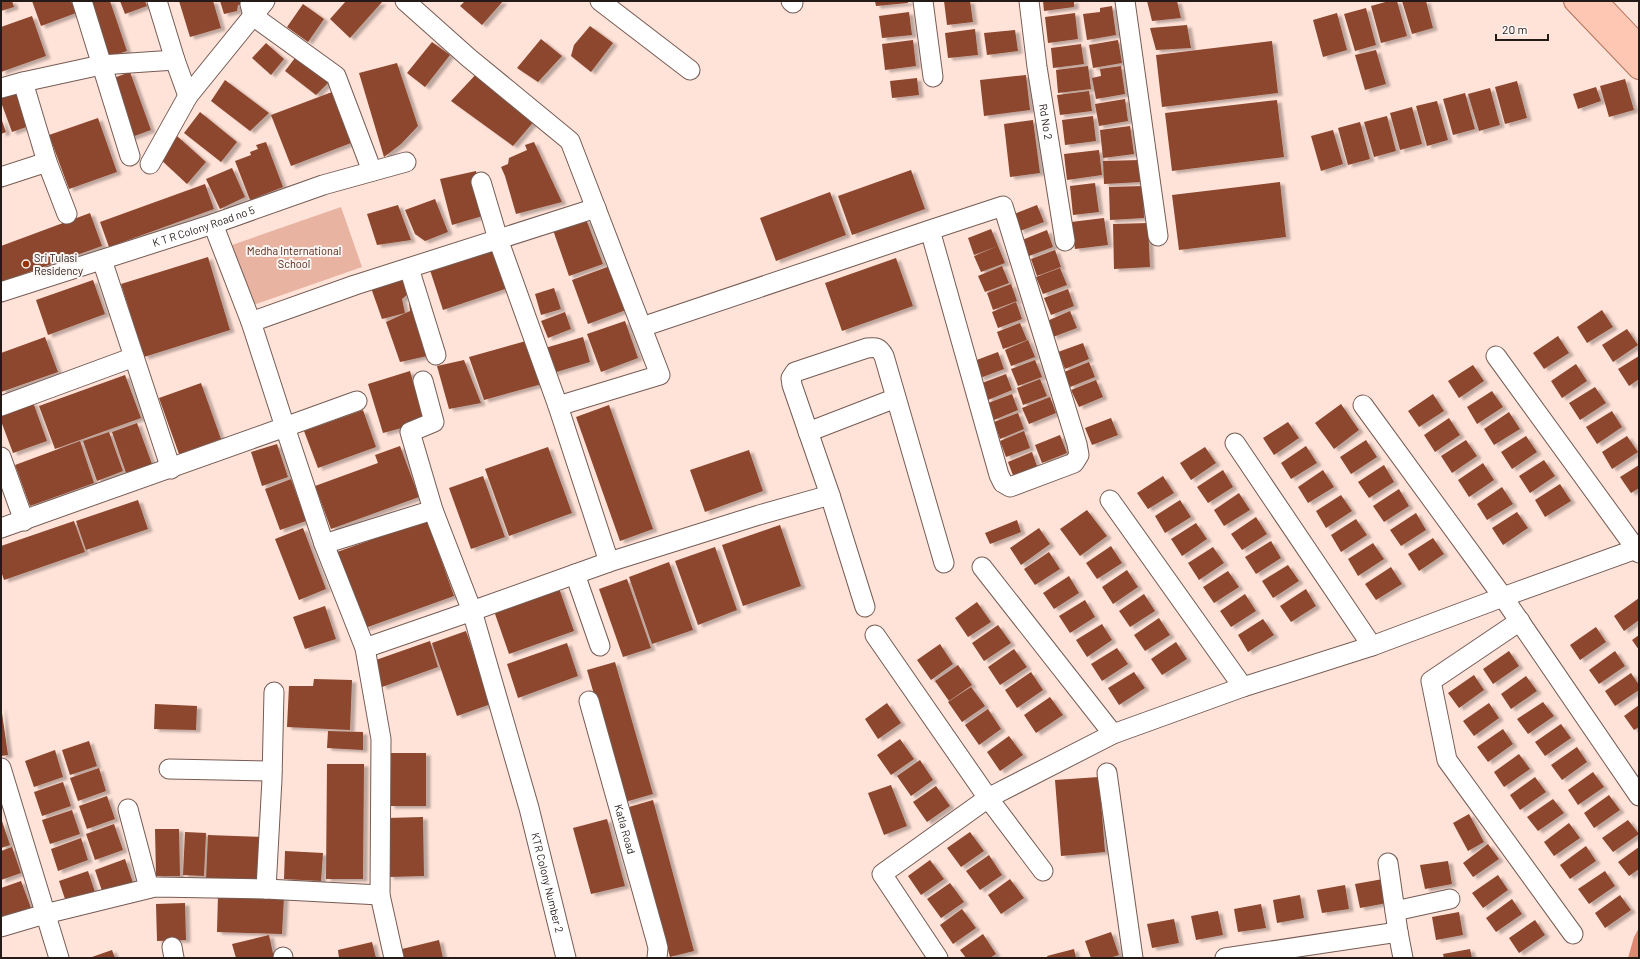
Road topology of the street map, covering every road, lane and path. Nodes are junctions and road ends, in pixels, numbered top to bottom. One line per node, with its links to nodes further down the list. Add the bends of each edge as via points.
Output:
1 (82, 1): 15 (street)
2 (157, 1): 14 (street)
3 (406, 1): 29 (street, via 469,58 570,141)
4 (589, 1): 5 (street, via 592,4)
5 (594, 1)
6 (600, 1): 17 (street)
7 (923, 1): 18 (street)
8 (1029, 1): 35 (street, Rd No 2)
9 (1125, 1): 33 (street)
10 (1575, 1): 16 (main road)
11 (1596, 1): 13 (main road)
12 (256, 6): 21 (street); 26 (street, via 336,76)
13 (1639, 46)
14 (175, 60): 15 (street); 21 (street)
15 (101, 65): 19 (street); 22 (street)
16 (1639, 68)
17 (690, 70)
18 (933, 77)
19 (23, 82): 20 (street); 23 (street)
20 (1, 88)
21 (188, 96): 25 (street)
22 (130, 156)
23 (48, 162): 27 (street); 30 (street)
24 (406, 162): 26 (street, K T R Colony Road no 5)
25 (150, 164)
26 (372, 171): 31 (street, K T R Colony Road no 5, via 323,185)
27 (1, 177)
28 (481, 182): 34 (street)
29 (596, 208): 34 (street); 40 (street)
30 (67, 214)
31 (213, 224): 36 (street, K T R Colony Road no 5); 39 (street)
32 (930, 230): 32 (street, via 1003,206 1078,444 1079,455 1074,463 1010,487 1002,483); 40 (street)
33 (1158, 236)
34 (498, 239): 37 (street); 49 (street)
35 (1065, 241)
36 (102, 260): 38 (street, K T R Colony Road no 5); 43 (street)
37 (409, 268): 39 (street); 41 (street)
38 (1, 292)
39 (251, 322): 50 (street)
40 (642, 327): 49 (street, via 660,374)
41 (436, 355)
42 (1496, 356): 61 (street)
43 (134, 357): 48 (street); 54 (street)
44 (423, 381): 57 (street, KTR Colony Number 2, via 434,422 410,432)
45 (896, 398): 51 (street); 51 (street, via 884,356 876,347 795,372 791,378 792,384); 63 (street)
46 (358, 401): 50 (street)
47 (1363, 405): 66 (street)
48 (1, 406)
49 (558, 406): 62 (street)
50 (285, 427): 54 (street); 60 (street)
51 (808, 432): 55 (street)
52 (1235, 443): 72 (street)
53 (1, 457): 58 (street)
54 (171, 468): 58 (street)
55 (830, 495): 62 (street); 67 (street)
56 (1110, 500): 74 (street)
57 (433, 510): 60 (street); 68 (street, KTR Colony Number 2)
58 (24, 521): 59 (street)
59 (1, 528)
60 (324, 544): 73 (street)
61 (1638, 550): 66 (street)
62 (609, 562): 65 (street)
63 (944, 563)
64 (982, 567): 77 (street)
65 (575, 574): 68 (street); 71 (street)
66 (1503, 597): 69 (street); 72 (street)
67 (865, 607)
68 (472, 611): 73 (street); 98 (street, KTR Colony Number 2, via 529,808)
69 (1520, 622): 82 (street); 95 (street, via 1431,681 1448,760)
70 (875, 635): 83 (street)
71 (600, 646)
72 (1372, 646): 74 (street)
73 (365, 648): 89 (street, via 381,739)
74 (1243, 687): 77 (street)
75 (274, 692): 80 (street)
76 (589, 701): 99 (street, Katla Road, via 656,940)
77 (1113, 734): 83 (street)
78 (1, 768): 92 (street)
79 (169, 769): 80 (street)
80 (272, 771): 88 (street)
81 (1107, 773): 101 (street)
82 (1639, 796)
83 (988, 798): 86 (street); 100 (street, via 882,874)
84 (128, 809): 87 (street)
85 (1388, 863): 91 (street)
86 (1043, 871)
87 (148, 888): 88 (street); 92 (street)
88 (266, 889): 89 (street)
89 (380, 895): 97 (street)
90 (1450, 899): 91 (street)
91 (1395, 911): 94 (street)
92 (45, 914): 93 (street); 96 (street)
93 (1, 927)
94 (1398, 932): 102 (street); 103 (street)
95 (1573, 934)
96 (59, 958)
97 (394, 958)
98 (566, 958)
99 (657, 958)
100 (938, 958)
101 (1133, 958)
102 (1225, 958)
103 (1403, 958)

